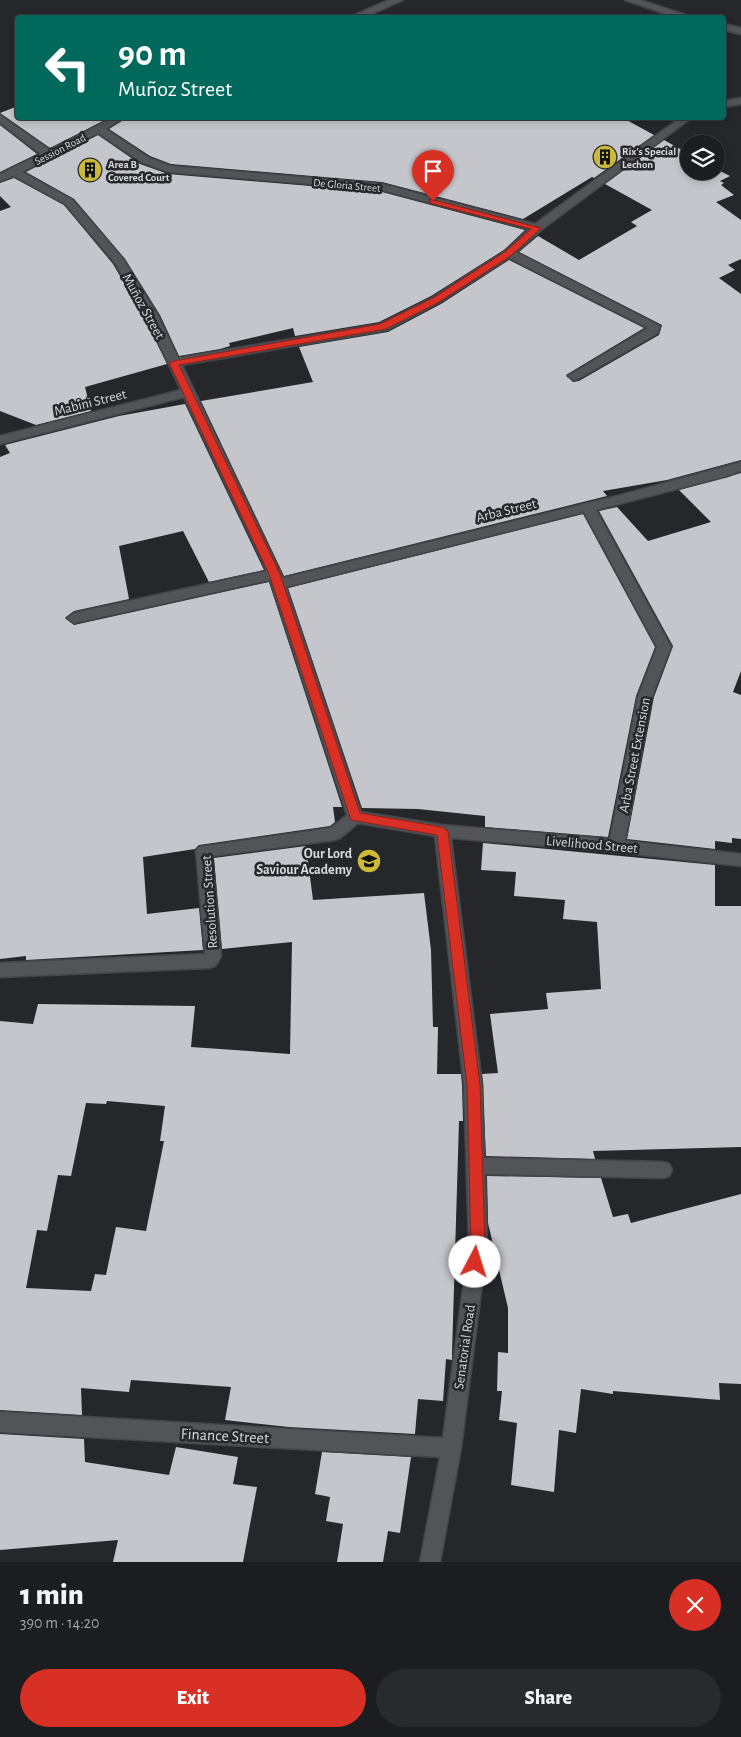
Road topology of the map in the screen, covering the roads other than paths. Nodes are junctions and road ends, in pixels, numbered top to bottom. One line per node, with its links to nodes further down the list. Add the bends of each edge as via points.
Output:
1 (398, 0): 3 (street)
2 (630, 0): 4 (street)
3 (360, 15)
4 (680, 15)
5 (726, 27): 6 (street)
6 (741, 31)
7 (741, 102): 8 (street)
8 (726, 104)
9 (0, 118): 13 (street)
10 (115, 120): 12 (street, Session Road)
11 (683, 120): 16 (street)
12 (99, 129): 13 (street, Session Road); 16 (street, De Gloria Street, via 145,160 169,169 382,188)
13 (49, 155): 14 (street, Session Road)
14 (14, 171): 15 (street, Session Road); 18 (street, Muñoz Street, via 69,202 120,262 152,316)
15 (0, 178)
16 (537, 228): 17 (street)
17 (509, 253): 18 (street, via 436,300 382,327); 19 (street, via 654,326 654,330)
18 (174, 363): 20 (street, Muñoz Street)
19 (574, 376)
20 (188, 392): 21 (street, Mabini Street); 24 (street, Muñoz Street)
21 (0, 440)
22 (741, 466): 23 (street, Arba Street)
23 (588, 507): 24 (street, Arba Street); 28 (street, Arba Street Extension, via 664,647 645,696)
24 (276, 579): 25 (street, Arba Street); 26 (street, Muñoz Street)
25 (74, 618)
26 (355, 817): 27 (street); 30 (street, Resolution Street, via 336,834 204,850 213,957 209,961)
27 (442, 831): 28 (street, Livelihood Street); 31 (street, Senatorial Road, via 473,1085)
28 (616, 846): 29 (street, Livelihood Street)
29 (741, 860)
30 (0, 970)
31 (475, 1166): 32 (street); 34 (street, Senatorial Road, via 478,1244)
32 (663, 1170)
33 (0, 1422): 34 (street, Finance Street)
34 (450, 1448): 35 (street, Senatorial Road)
35 (430, 1562)

